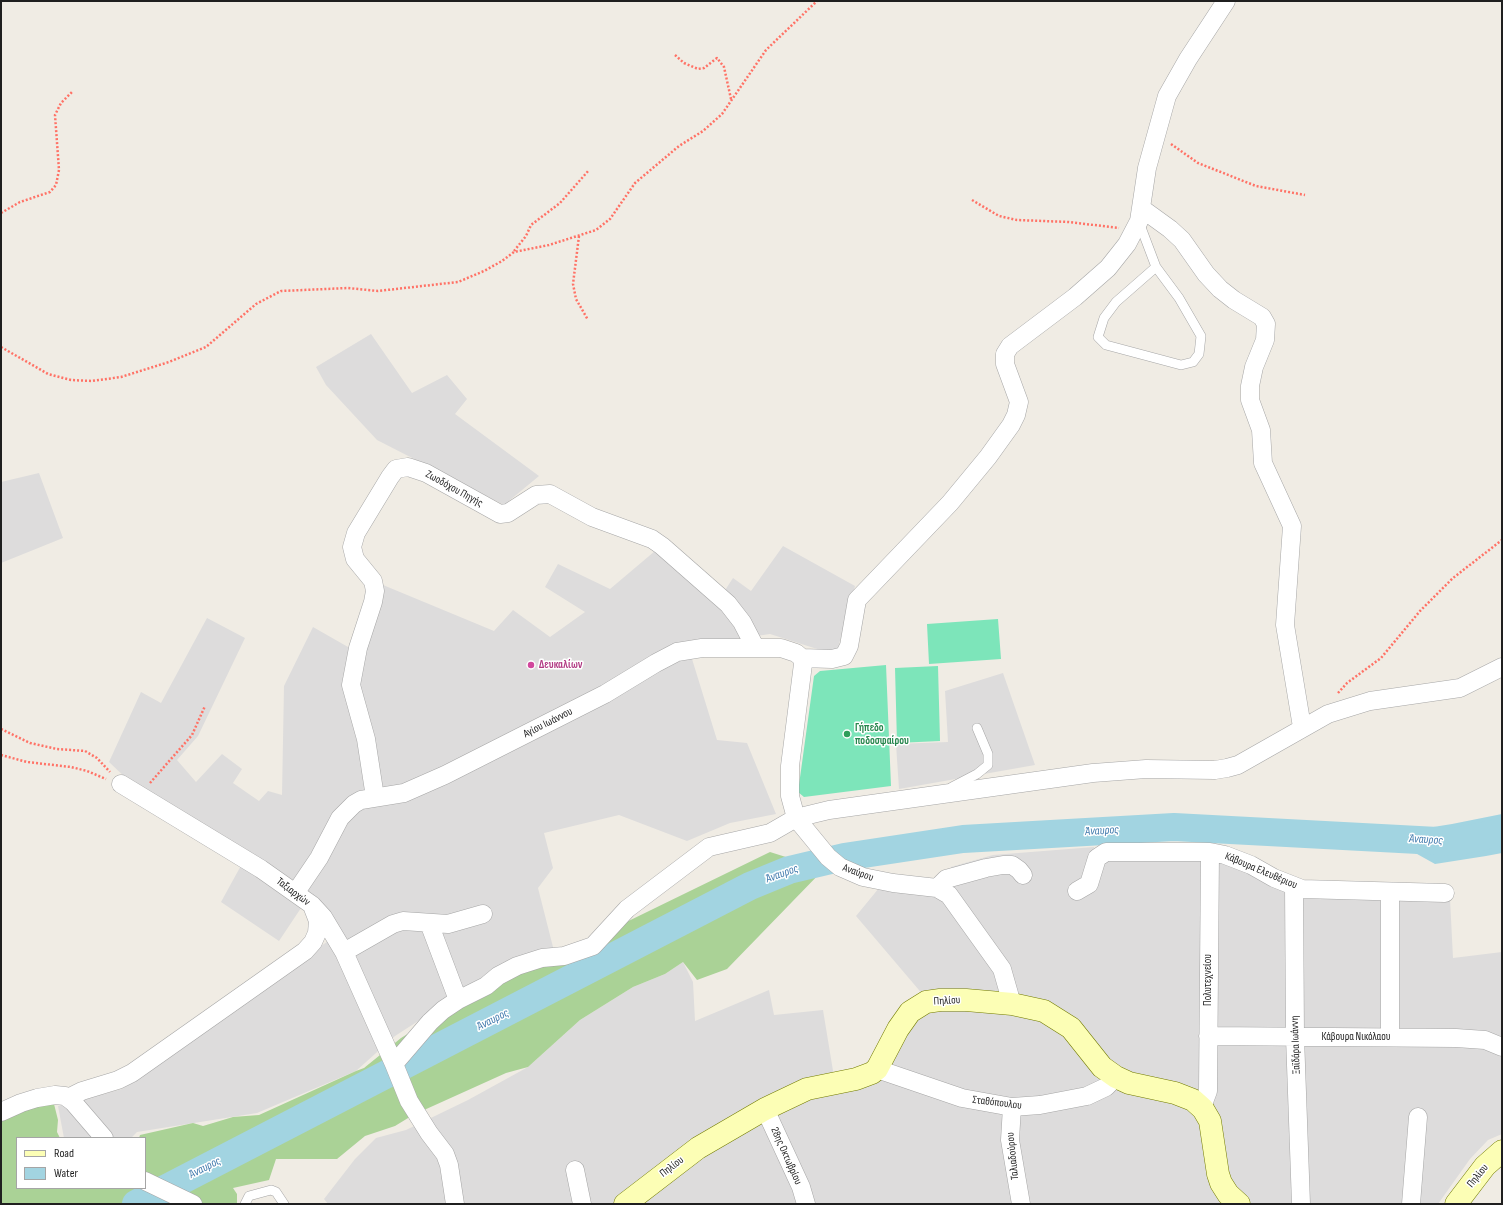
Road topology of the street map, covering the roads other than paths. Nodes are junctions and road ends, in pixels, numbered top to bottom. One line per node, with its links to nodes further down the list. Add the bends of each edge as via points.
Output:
1 (1226, 1): 2 (street, via 1188,59 1168,96 1147,168)
2 (1138, 220): 3 (lane); 5 (street, Αγίου Ιωάννου, via 1108,268 1075,297 1010,346 1005,354 1005,364 1019,402 1016,415 988,457 950,502 857,600 849,646 844,656 832,659); 7 (street, via 1170,229 1182,240 1206,274 1220,288 1262,318 1266,324 1265,340 1254,367 1250,400 1261,430 1263,463 1292,526 1285,625)
3 (1156, 267): 3 (lane, via 1179,298 1201,336 1199,354 1193,362 1181,365 1106,345 1098,337 1104,318 1116,302)
4 (755, 647): 5 (street, Αγίου Ιωάννου, via 787,649); 11 (street, Αγίου Ιωάννου, via 692,648 677,652 605,694 445,775 404,793); 11 (street, Ζωοδόχου Πηγής, via 742,622 728,604 652,539 592,516 550,494 536,496 503,515 426,473 408,467 396,469 356,533 352,547 355,559 370,576 375,591 350,684 366,739)
5 (802, 658): 12 (street, Αναύρου, via 803,672 790,766 790,796)
6 (1502, 667): 7 (street, via 1460,688 1370,701 1328,714)
7 (1302, 727): 10 (street, via 1238,765 1227,768 1146,769 1093,773)
8 (977, 728): 10 (lane, via 988,754 988,765 977,774)
9 (121, 784): 18 (street, Ταξιαρχών)
10 (934, 796): 12 (street, via 829,810)
11 (375, 797): 18 (street, Αγίου Ιωάννου, via 354,804 340,818 319,858)
12 (796, 818): 16 (street, Αναύρου, via 828,857 840,867 863,877); 25 (street, via 770,833 709,847 627,909 594,946 564,956 542,958 517,966)
13 (1210, 852): 15 (street, Κάβουρα Ελευθέριου, via 1251,865); 17 (street, Κάβουρα Ελευθέριου, via 1106,852 1098,858 1089,884); 27 (street, Πολυτεχνείου)
14 (1022, 875): 16 (street, via 1012,865 1003,865 946,879)
15 (1294, 886): 19 (street, Κάβουρα Ελευθέριου, via 1314,890); 28 (street, Ξαϊδάρα Ιωάννη)
16 (937, 888): 26 (street, via 949,896 1002,969)
17 (1077, 891)
18 (296, 892): 21 (street, Ταξιαρχών)
19 (1390, 892): 20 (street, Κάβουρα Ελευθέριου); 29 (street)
20 (1445, 893)
21 (312, 905): 24 (street, Ταξιαρχών, via 330,927); 34 (street, via 318,929 313,942 304,951 132,1073)
22 (483, 914): 23 (street, via 452,924)
23 (429, 923): 24 (street, via 403,921 393,924); 25 (street)
24 (344, 952): 31 (street, Ταξιαρχών)
25 (458, 1000): 31 (street, via 430,1022)
26 (1012, 1004): 32 (main road, Πηλίου, via 940,1000 917,1006 904,1020); 33 (main road, Πηλίου, via 1044,1011 1065,1024 1102,1067)
27 (1208, 1036): 28 (street, Κάβουρα Νικόλαου); 36 (street, Πολυτεχνείου, via 1208,1091)
28 (1295, 1037): 29 (street, Κάβουρα Νικόλαου); 53 (street, Ξαϊδάρα Ιωάννη)
29 (1390, 1037): 30 (street, Κάβουρα Νικόλαου, via 1474,1038)
30 (1502, 1047)
31 (395, 1066): 47 (street, Ταξιαρχών, via 408,1101 446,1154)
32 (877, 1069): 35 (street, Σταθόπουλου, via 962,1098); 37 (main road, Πηλίου, via 861,1078 807,1089)
33 (1116, 1077): 35 (street, Σταθόπουλου, via 1106,1087 1087,1096 1040,1105); 36 (main road, Πηλίου, via 1129,1083 1175,1093 1193,1100)
34 (68, 1098): 38 (street, via 60,1095 48,1096 21,1103); 40 (street)
35 (1012, 1107): 51 (street, Ταλιαδούρου, via 1010,1140)
36 (1202, 1107): 52 (main road, via 1211,1126 1221,1183)
37 (765, 1109): 49 (main road, Πηλίου, via 698,1148); 50 (street, 28ης Οκτωβρίου)
38 (1, 1112)
39 (1418, 1117): 54 (street)
40 (103, 1137)
41 (1502, 1151): 55 (main road, Πηλίου, via 1485,1166)
42 (574, 1170): 48 (street)
43 (146, 1182): 44 (street)
44 (185, 1201)
45 (245, 1204): 46 (lane, via 249,1196 271,1190 276,1192)
46 (284, 1204)
47 (455, 1204)
48 (582, 1204)
49 (625, 1204)
50 (806, 1204)
51 (1021, 1204)
52 (1239, 1204)
53 (1302, 1204)
54 (1411, 1204)
55 (1456, 1204)

